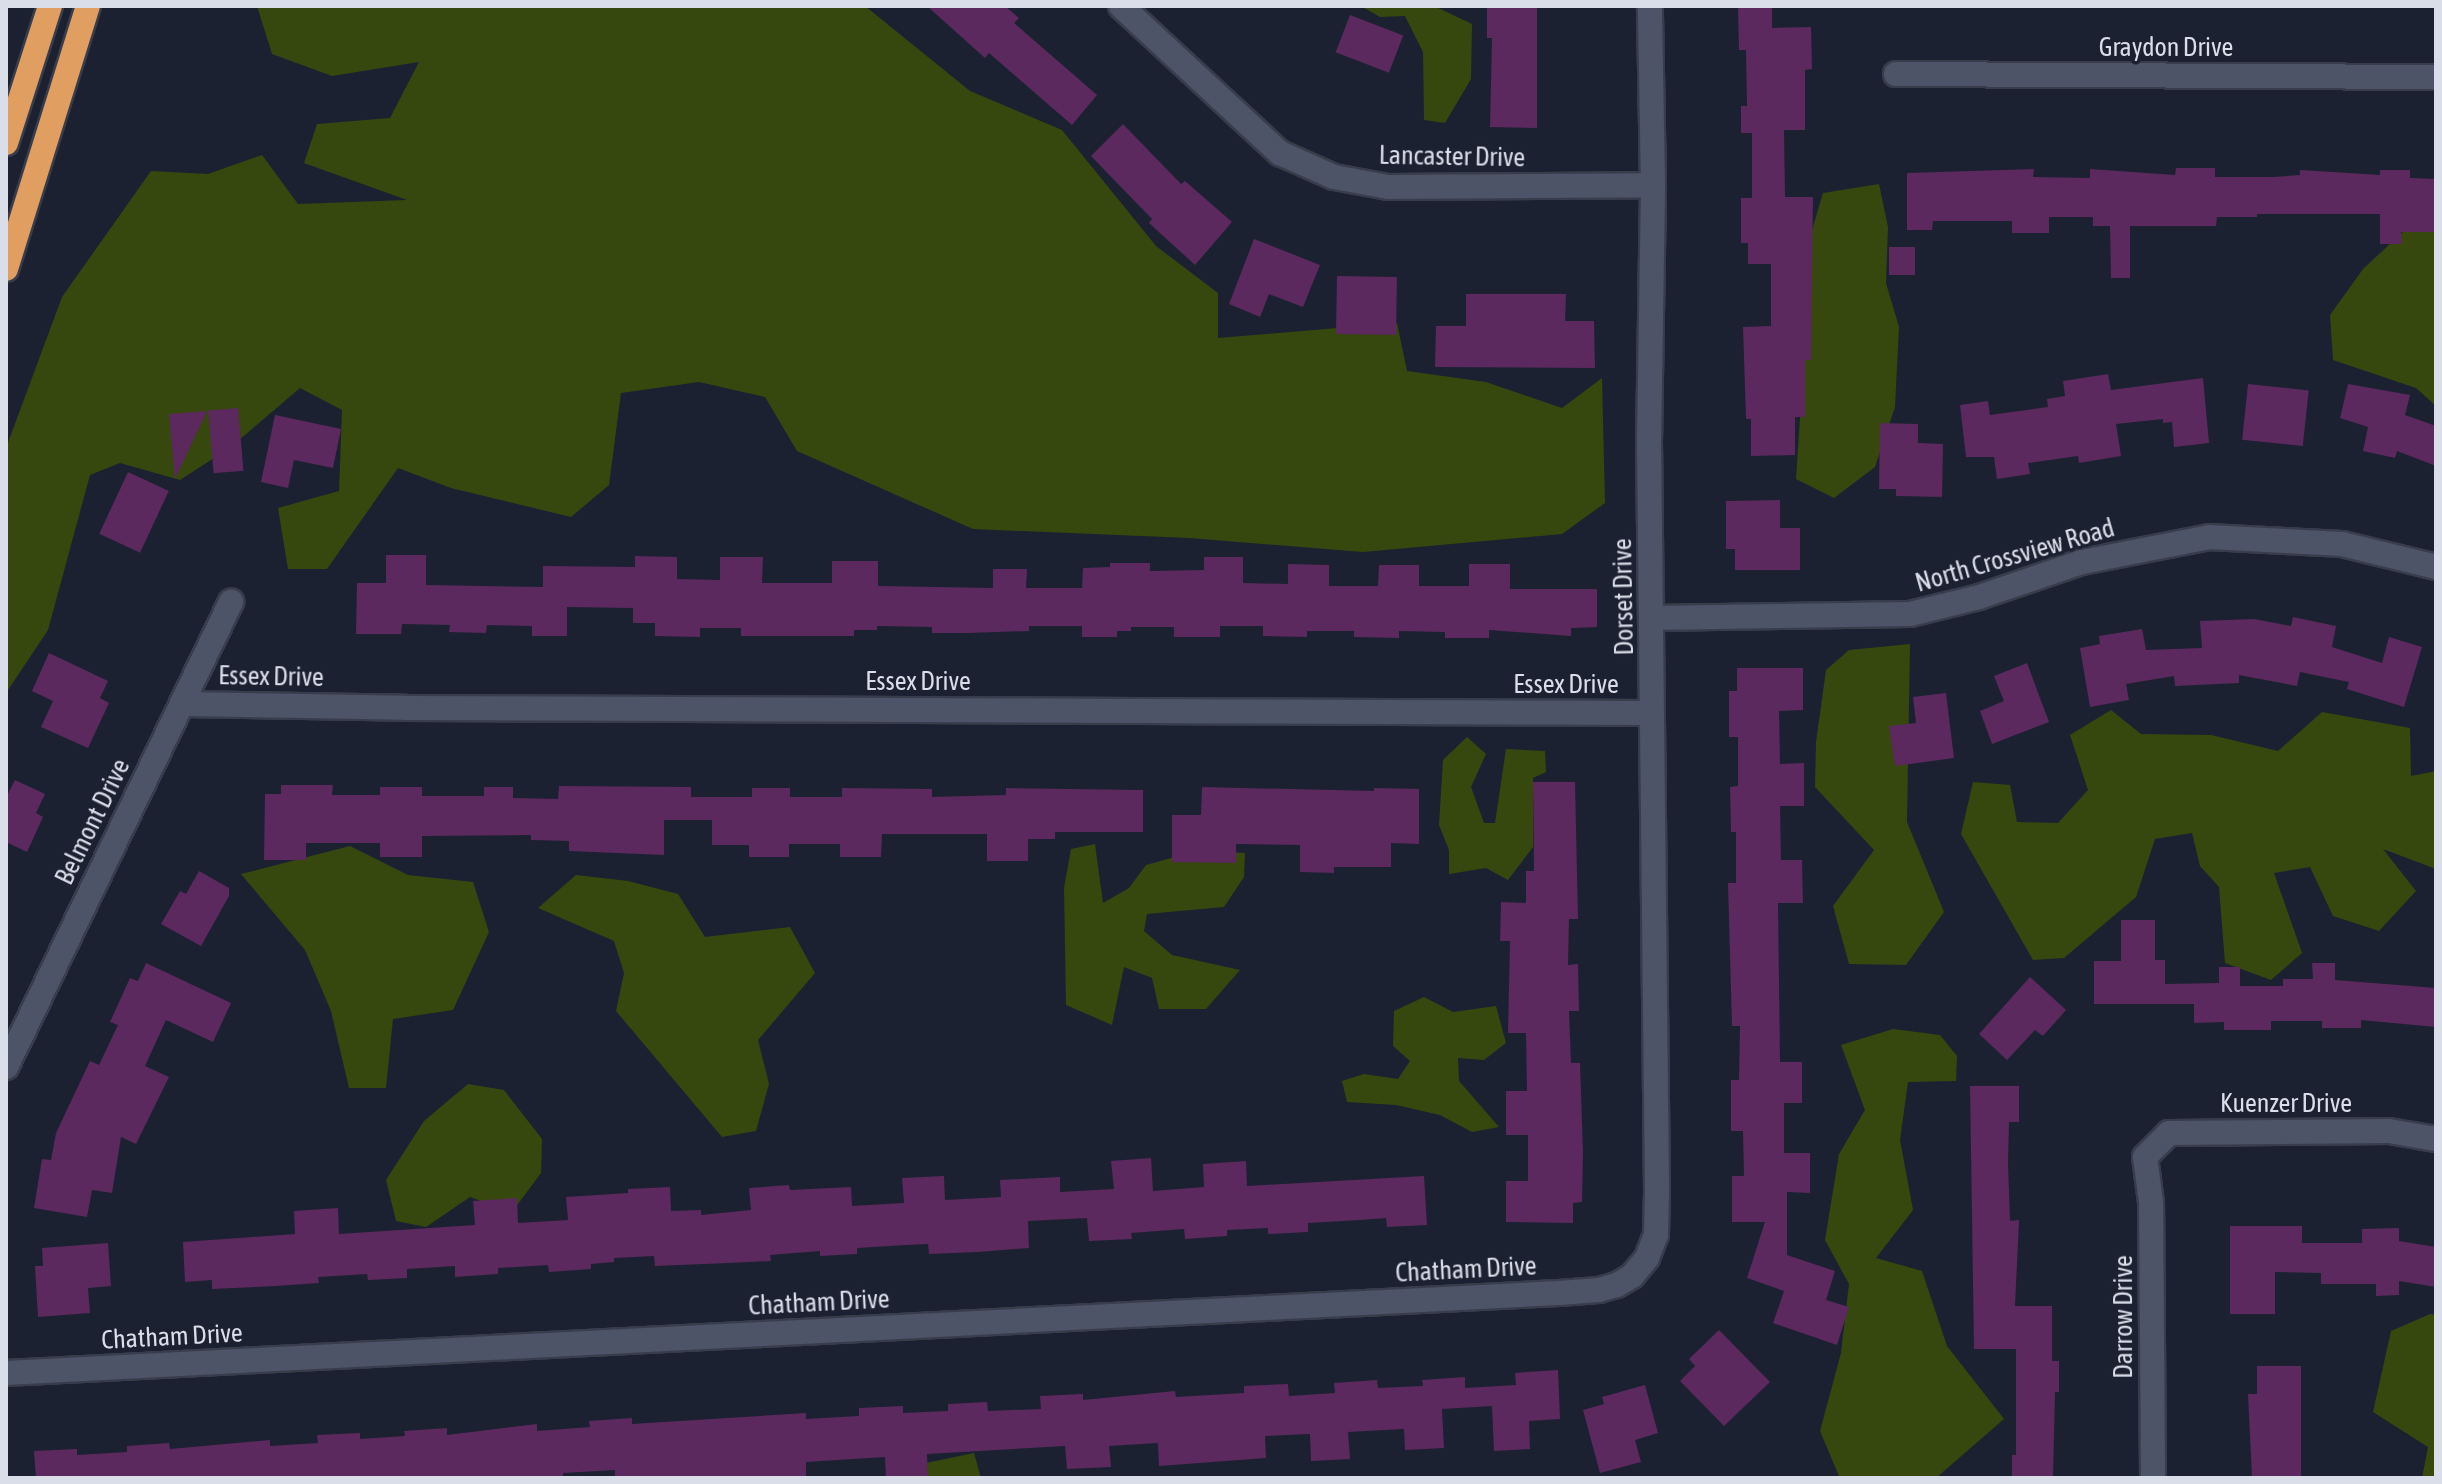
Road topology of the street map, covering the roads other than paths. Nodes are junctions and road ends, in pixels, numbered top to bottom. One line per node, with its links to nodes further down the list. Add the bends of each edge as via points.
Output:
1 (50, 6): 7 (highway)
2 (88, 6): 9 (highway)
3 (1121, 6): 8 (street, Lancaster Drive, via 1280,153 1334,177 1388,187)
4 (1650, 6): 8 (street, Dorset Drive)
5 (1896, 74): 6 (street, Graydon Drive)
6 (2436, 77)
7 (6, 143)
8 (1653, 185): 12 (street, Dorset Drive)
9 (6, 269)
10 (2436, 567): 12 (street, North Crossview Road, via 2342,544 2209,537 2082,562 1910,614)
11 (231, 602): 13 (street, Belmont Drive)
12 (1652, 618): 14 (street, Dorset Drive)
13 (185, 704): 14 (street, Essex Drive); 15 (street, Belmont Drive)
14 (1652, 713): 18 (street, Dorset Drive, via 1656,1235)
15 (6, 1067)
16 (2436, 1139): 17 (street, Kuenzer Drive, via 2389,1131 2169,1133)
17 (2145, 1157): 20 (street, Darrow Drive, via 2151,1202)
18 (1632, 1276): 19 (street, Chatham Drive, via 1599,1290 1559,1293)
19 (6, 1373)
20 (2153, 1478)

